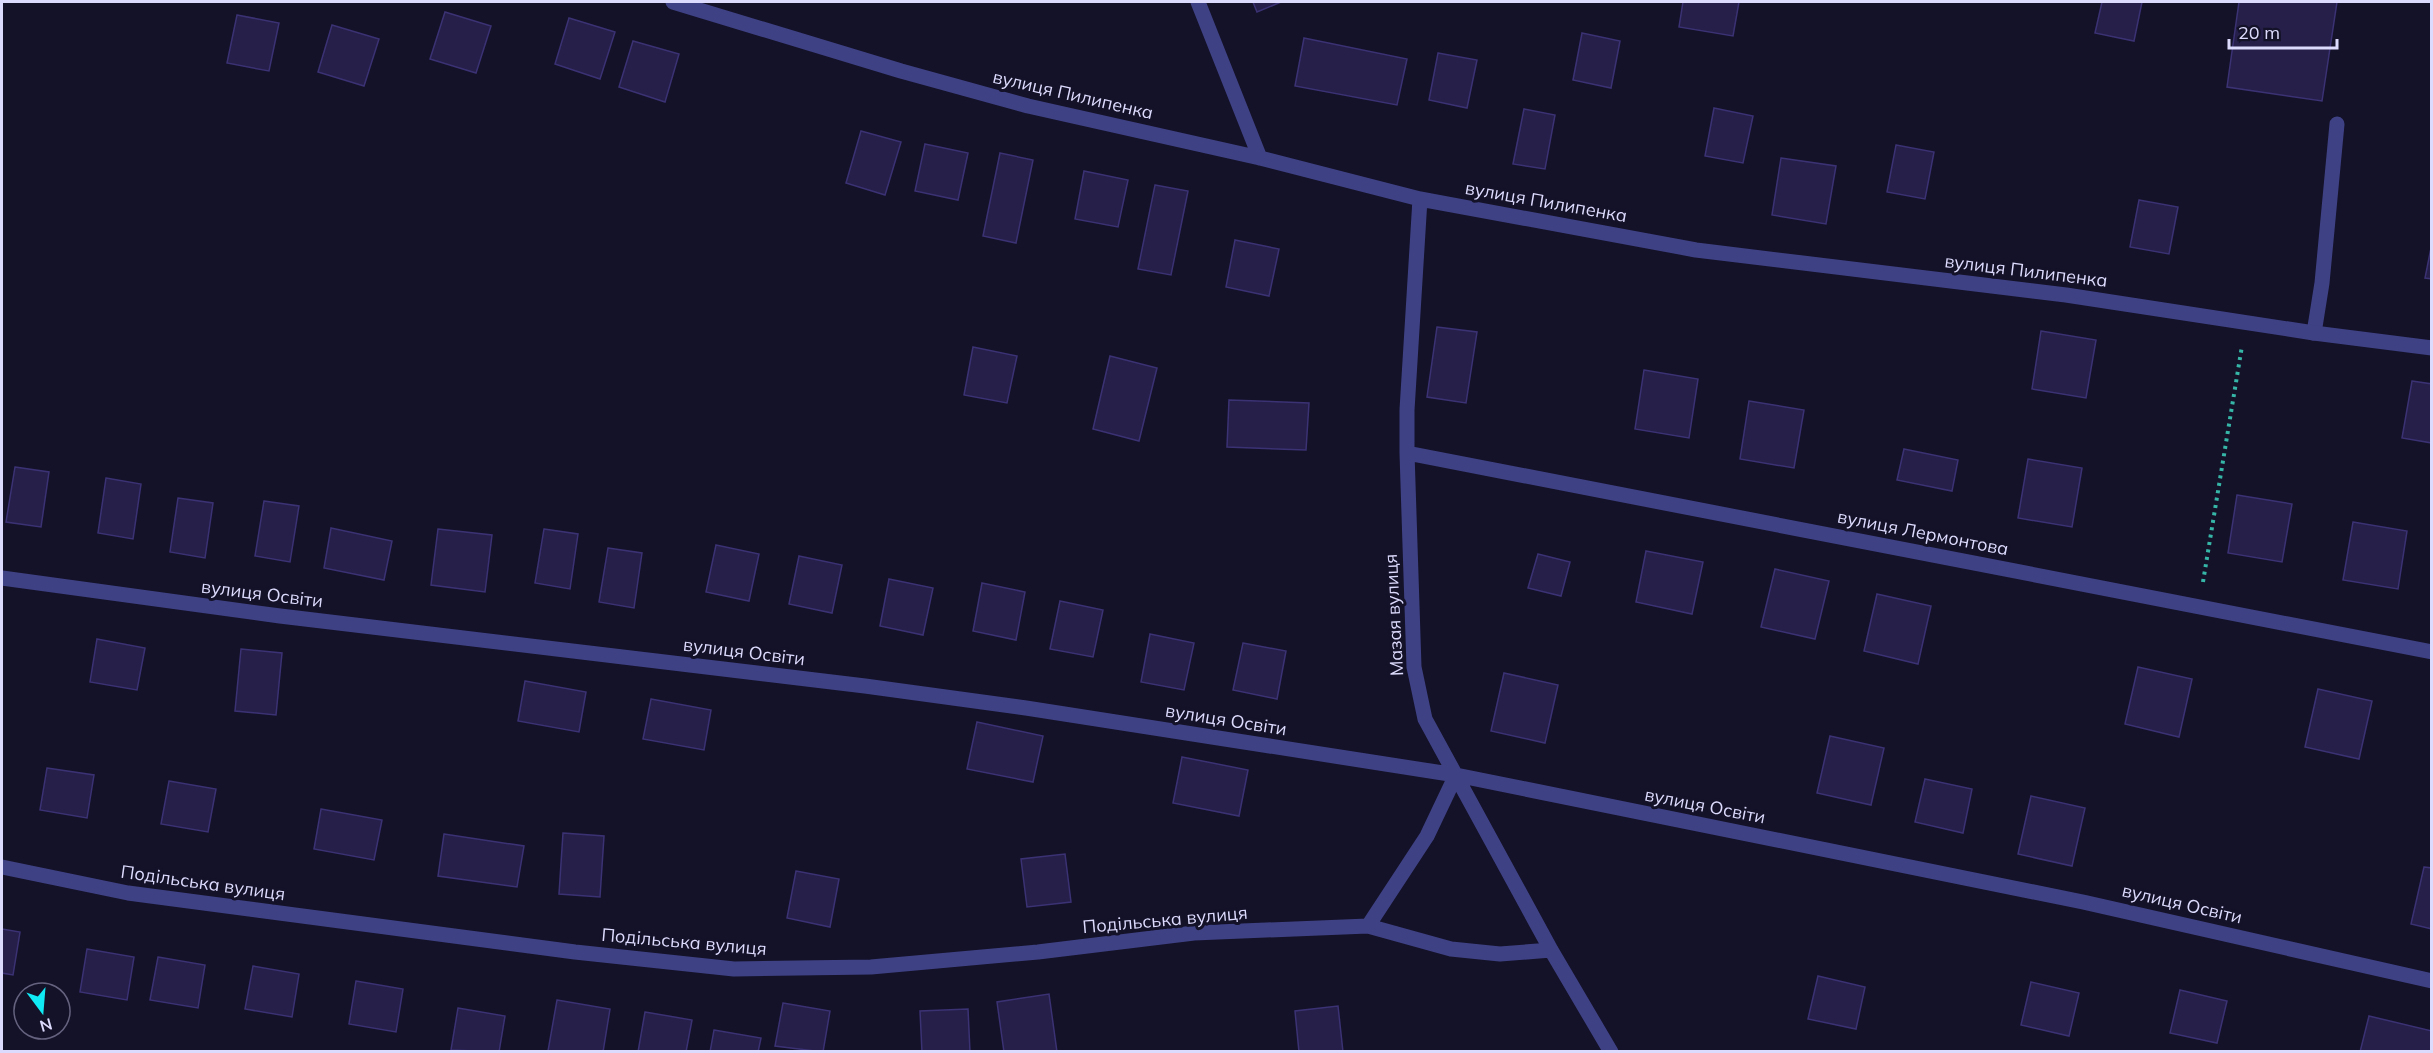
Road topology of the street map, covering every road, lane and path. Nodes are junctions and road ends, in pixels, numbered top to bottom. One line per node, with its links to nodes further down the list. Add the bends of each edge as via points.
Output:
1 (673, 2): 4 (street, вулиця Пилипенка, via 1028,106)
2 (1198, 2): 4 (street)
3 (2337, 124): 7 (street)
4 (1260, 158): 5 (street, вулиця Пилипенка)
5 (1419, 199): 6 (street, вулиця Пилипенка, via 1696,250 2066,295); 9 (street, Мазая вулиця)
6 (2246, 322): 7 (street, вулиця Пилипенка); 11 (path)
7 (2314, 333): 8 (street, вулиця Пилипенка)
8 (2432, 348)
9 (1407, 453): 11 (street, вулиця Лермонтова); 13 (street, Мазая вулиця, via 1414,667 1425,719)
10 (2, 578): 13 (street, вулиця Освіти, via 280,616 866,686)
11 (2199, 606): 12 (street, вулиця Лермонтова)
12 (2432, 652)
13 (1456, 776): 15 (street, via 1427,836); 16 (street, Мазая вулиця); 17 (street, вулиця Освіти, via 2083,902)
14 (2, 867): 15 (street, Подільська вулиця, via 139,894 575,952 734,969 872,968 1194,933)
15 (1368, 926): 16 (street, Подільська вулиця, via 1451,949 1500,954)
16 (1551, 950): 18 (street, Мазая вулиця)
17 (2432, 981)
18 (1611, 1052)

